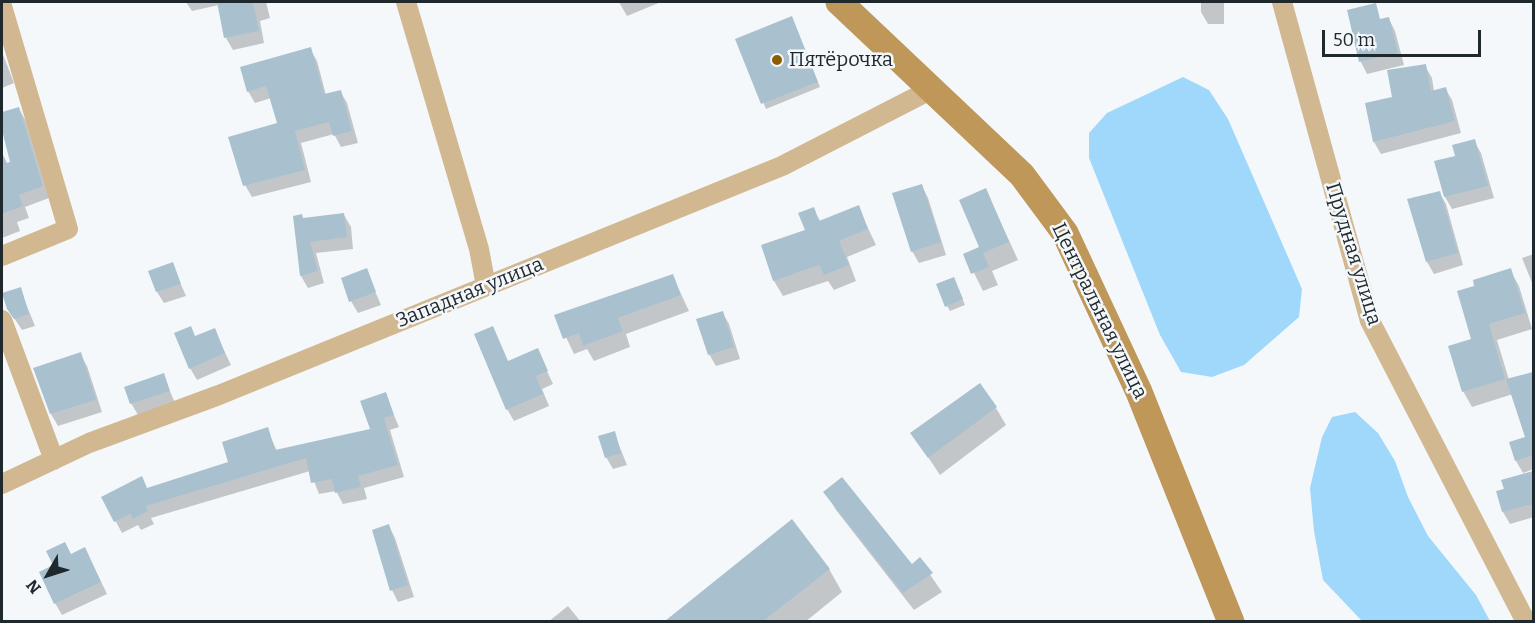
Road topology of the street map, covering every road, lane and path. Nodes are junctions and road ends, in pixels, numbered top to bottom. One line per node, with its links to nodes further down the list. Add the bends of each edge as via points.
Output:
1 (406, 2): 7 (street, via 479,249)
2 (839, 2): 5 (street, Центральная улица)
3 (1281, 2): 12 (street, Прудная улица, via 1370,321)
4 (2, 6): 6 (street, via 68,229)
5 (932, 89): 7 (street, Западная улица, via 782,166); 11 (street, Центральная улица, via 1022,175 1065,233 1139,392)
6 (2, 256)
7 (486, 286): 9 (street, Западная улица)
8 (2, 320): 9 (street)
9 (54, 460): 10 (street, Западная улица)
10 (2, 484)
11 (1231, 621)
12 (1526, 621)

